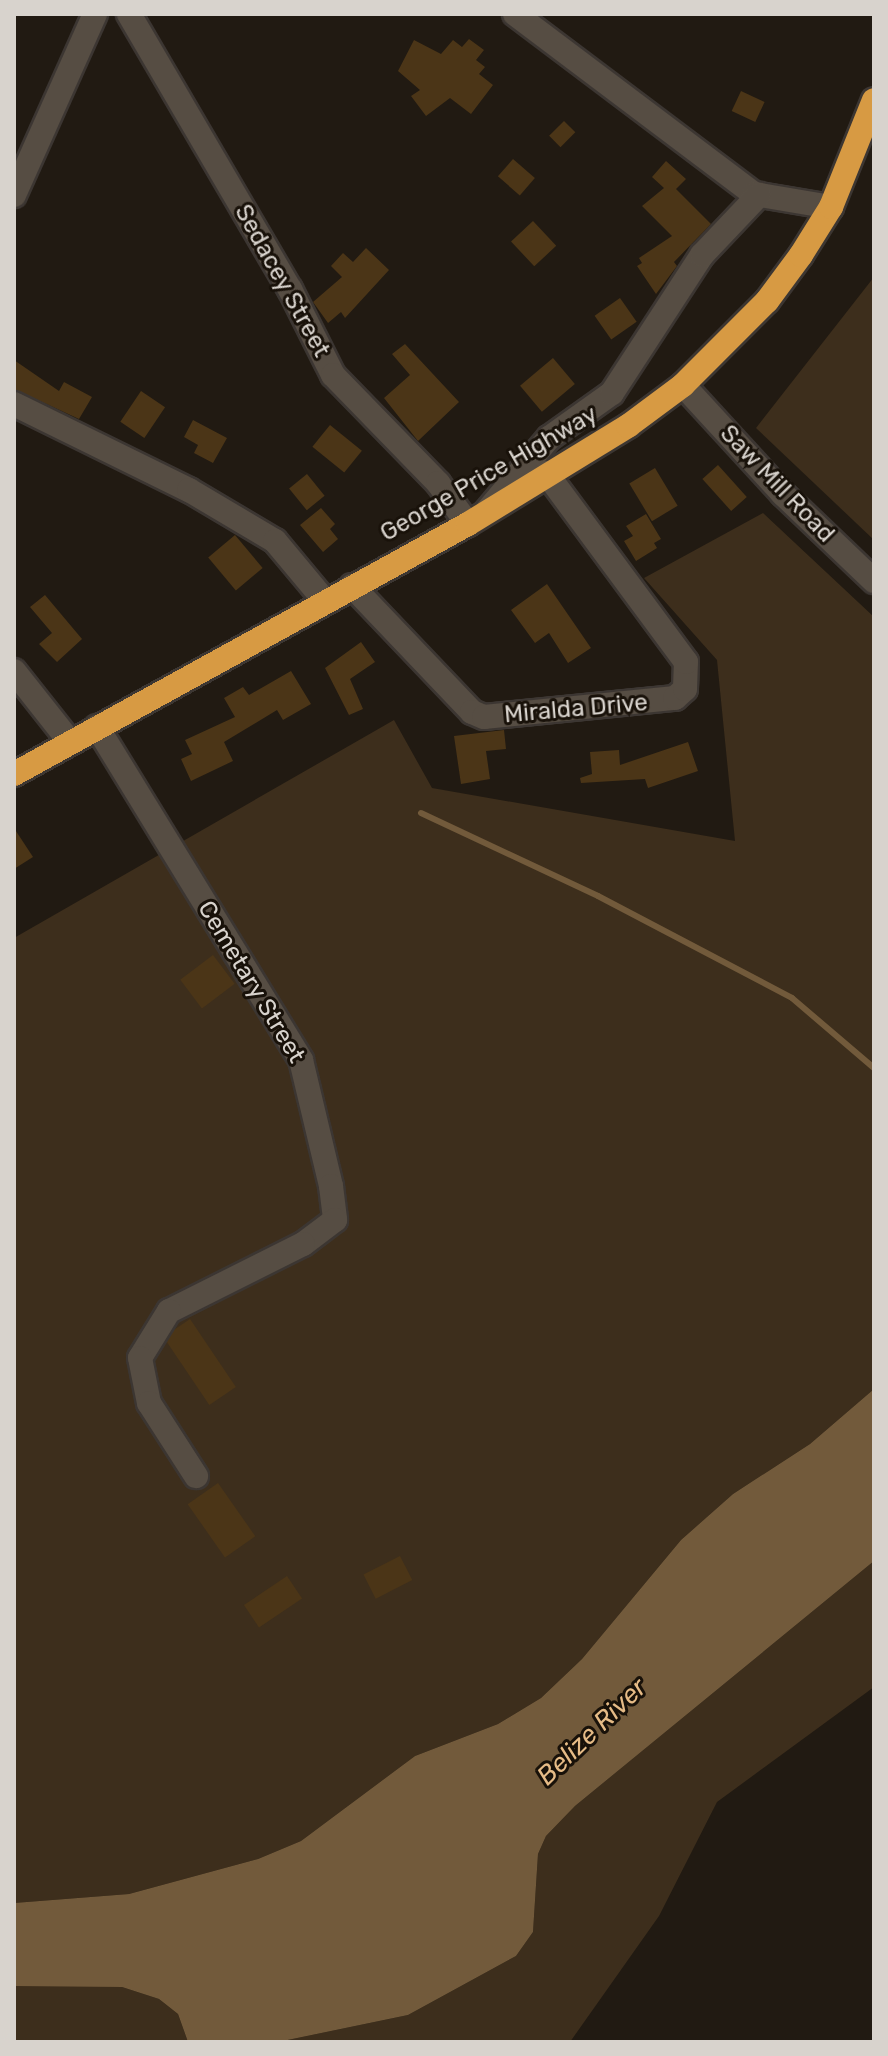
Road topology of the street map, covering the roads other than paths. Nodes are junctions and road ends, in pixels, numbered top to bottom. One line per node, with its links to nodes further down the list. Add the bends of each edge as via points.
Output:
1 (95, 14): 5 (street)
2 (129, 14): 11 (street, Sedacey Street, via 290,289 333,375)
3 (515, 14): 6 (street)
4 (874, 100): 7 (highway, George Price Highway)
5 (14, 195)
6 (759, 195): 7 (street); 11 (street, via 702,255 612,393 549,438)
7 (831, 207): 8 (highway, George Price Highway, via 767,301)
8 (683, 385): 10 (highway, George Price Highway, via 628,426); 12 (street, Saw Mill Road, via 783,494)
9 (14, 404): 14 (street, via 189,490 275,541)
10 (546, 473): 11 (highway, George Price Highway); 13 (street, Miralda Drive, via 686,662 685,689 675,698 484,717 472,712)
11 (477, 518): 13 (highway, George Price Highway)
12 (874, 581)
13 (352, 586): 14 (highway, George Price Highway)
14 (325, 601): 16 (highway, George Price Highway)
15 (14, 671): 17 (street)
16 (97, 727): 17 (highway, George Price Highway); 19 (street, Cemetary Street, via 301,1060 331,1186 335,1220 303,1244 169,1311 140,1358 149,1403)
17 (70, 742): 18 (highway, George Price Highway)
18 (14, 774)
19 (196, 1476)

